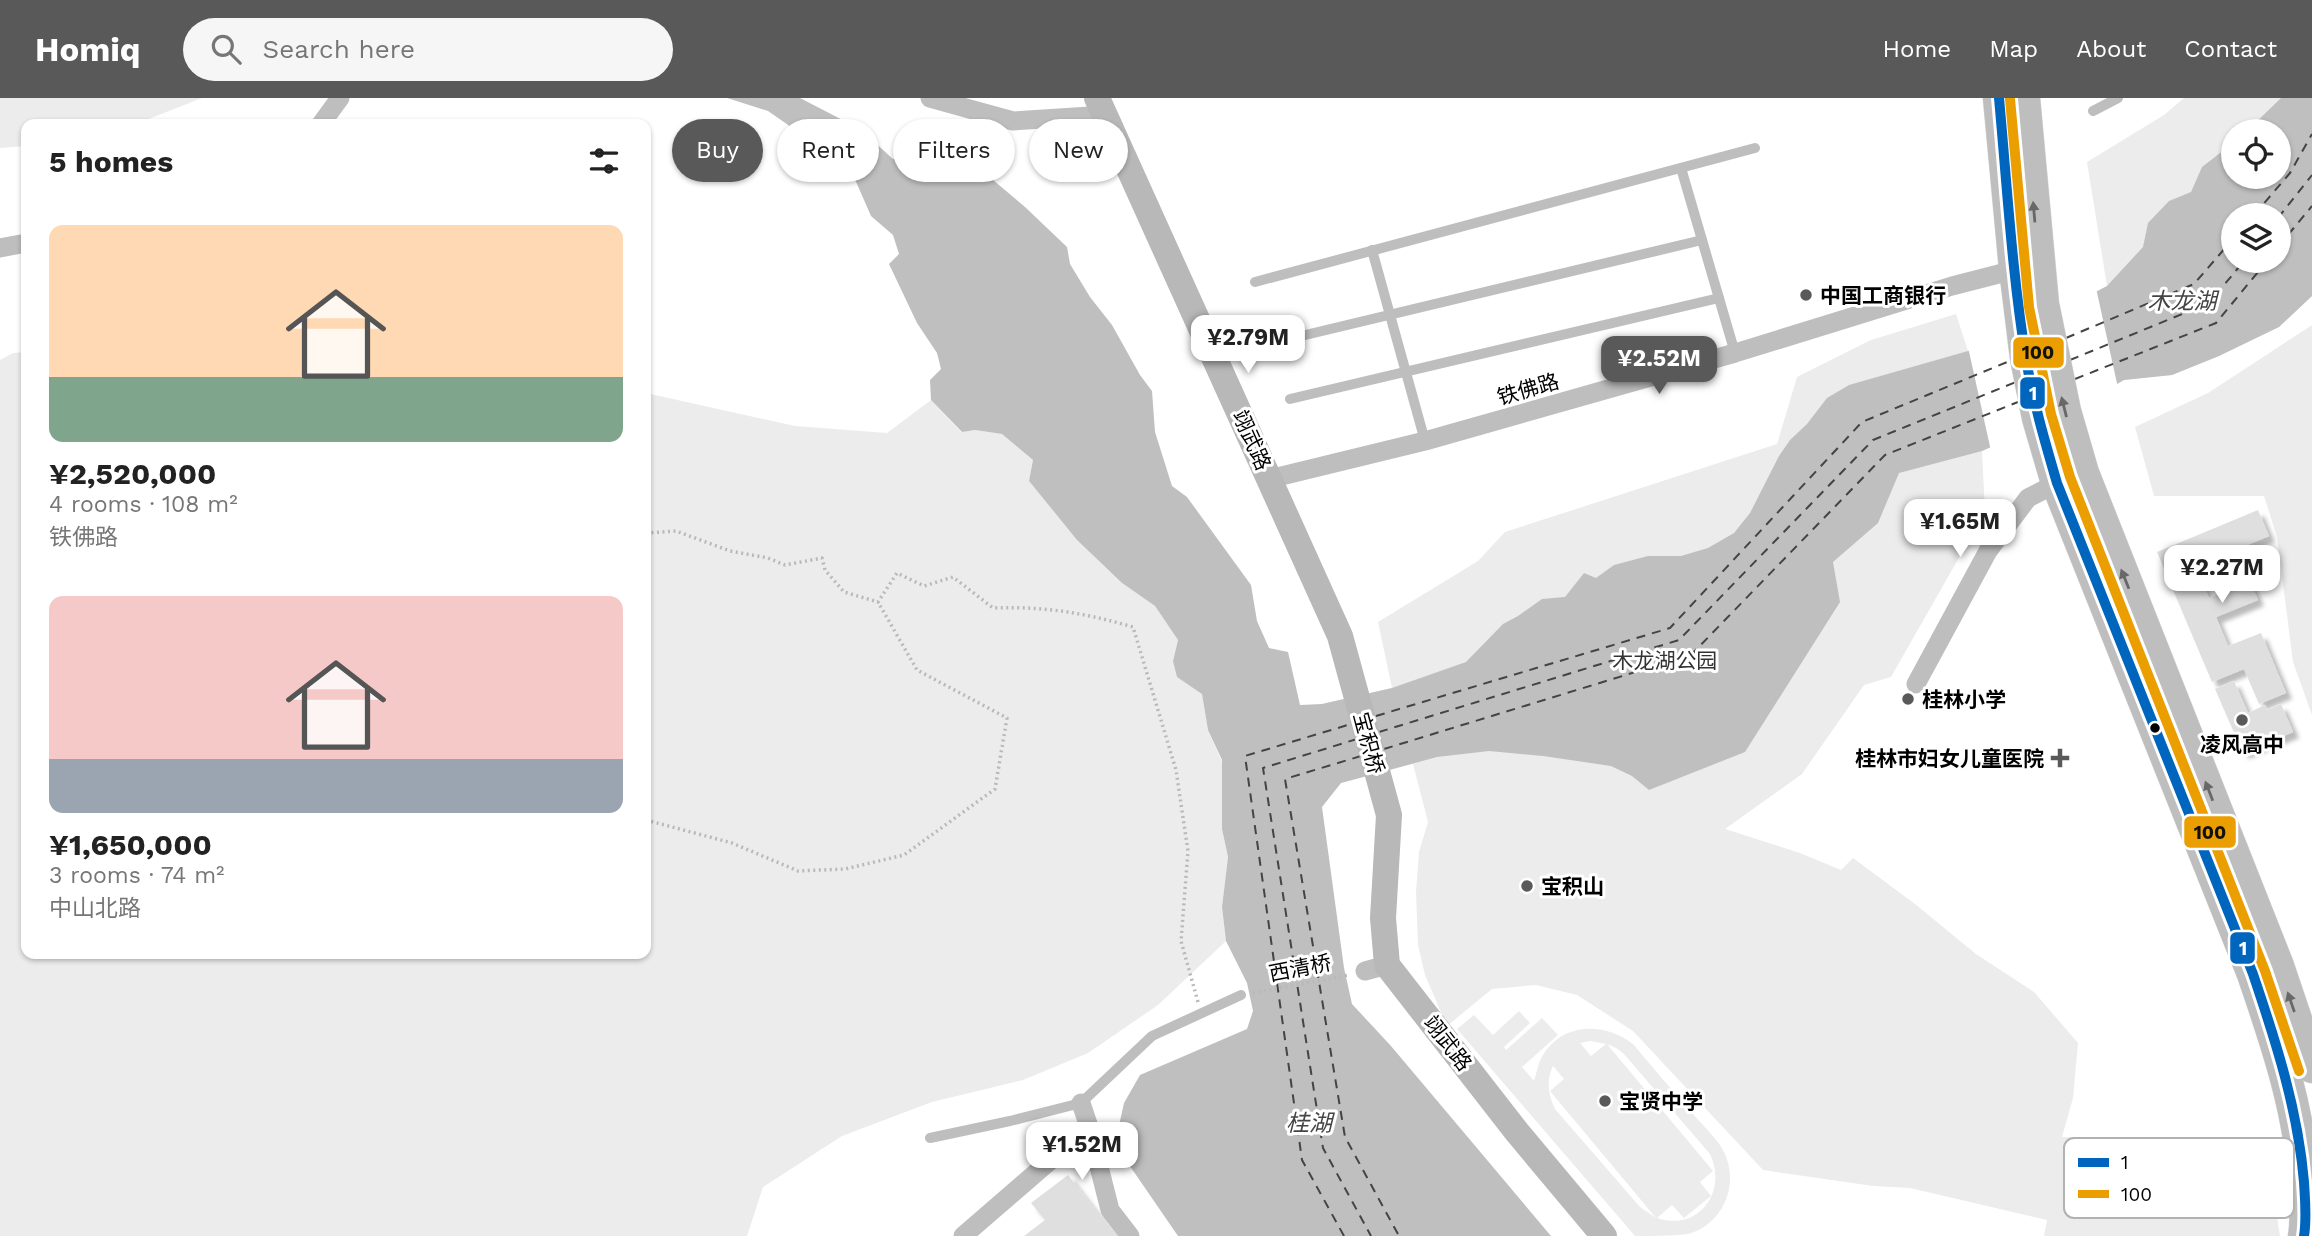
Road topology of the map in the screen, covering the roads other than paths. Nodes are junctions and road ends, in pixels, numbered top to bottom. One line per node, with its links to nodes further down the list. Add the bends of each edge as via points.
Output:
1 (340, 98): 8 (street)
2 (930, 98): 6 (street, via 1013,121)
3 (2000, 98): 15 (highway)
4 (2024, 98): 15 (highway, one-way to 4)
5 (2118, 98): 7 (lane)
6 (1101, 106): 25 (main road, 翊武路)
7 (2093, 111)
8 (325, 119)
9 (1755, 148): 10 (lane)
10 (1681, 168): 11 (lane); 14 (lane)
11 (1702, 240): 17 (lane); 18 (lane)
12 (21, 244): 13 (street)
13 (0, 248)
14 (1372, 250): 16 (lane); 18 (lane)
15 (2027, 267): 20 (street, 铁佛路); 24 (highway, via 2031,306 2065,411)
16 (1255, 282)
17 (1719, 298): 20 (lane); 21 (lane)
18 (1390, 315): 19 (lane); 21 (lane)
19 (1272, 343)
20 (1735, 353): 23 (street, 铁佛路)
21 (1406, 372): 22 (lane); 23 (lane)
22 (1290, 399)
23 (1425, 442): 25 (street, 铁佛路)
24 (2070, 478): 27 (street, via 2028,498 1988,551); 30 (highway, one-way to 24, via 2278,966); 37 (highway, via 2273,1034 2292,1099 2303,1162)
25 (1269, 479): 26 (main road, 翊武路, via 1340,636)
26 (1350, 670): 28 (main road, 宝积桥, via 1389,816)
27 (1916, 684)
28 (1376, 968): 36 (main road, 翊武路)
29 (1241, 995): 31 (lane, via 1152,1036)
30 (2312, 1068)
31 (1081, 1103): 32 (street); 33 (lane)
32 (1089, 1127): 34 (street); 35 (street, via 1110,1210)
33 (930, 1138)
34 (963, 1236)
35 (1130, 1236)
36 (1604, 1236)
37 (2304, 1236)

